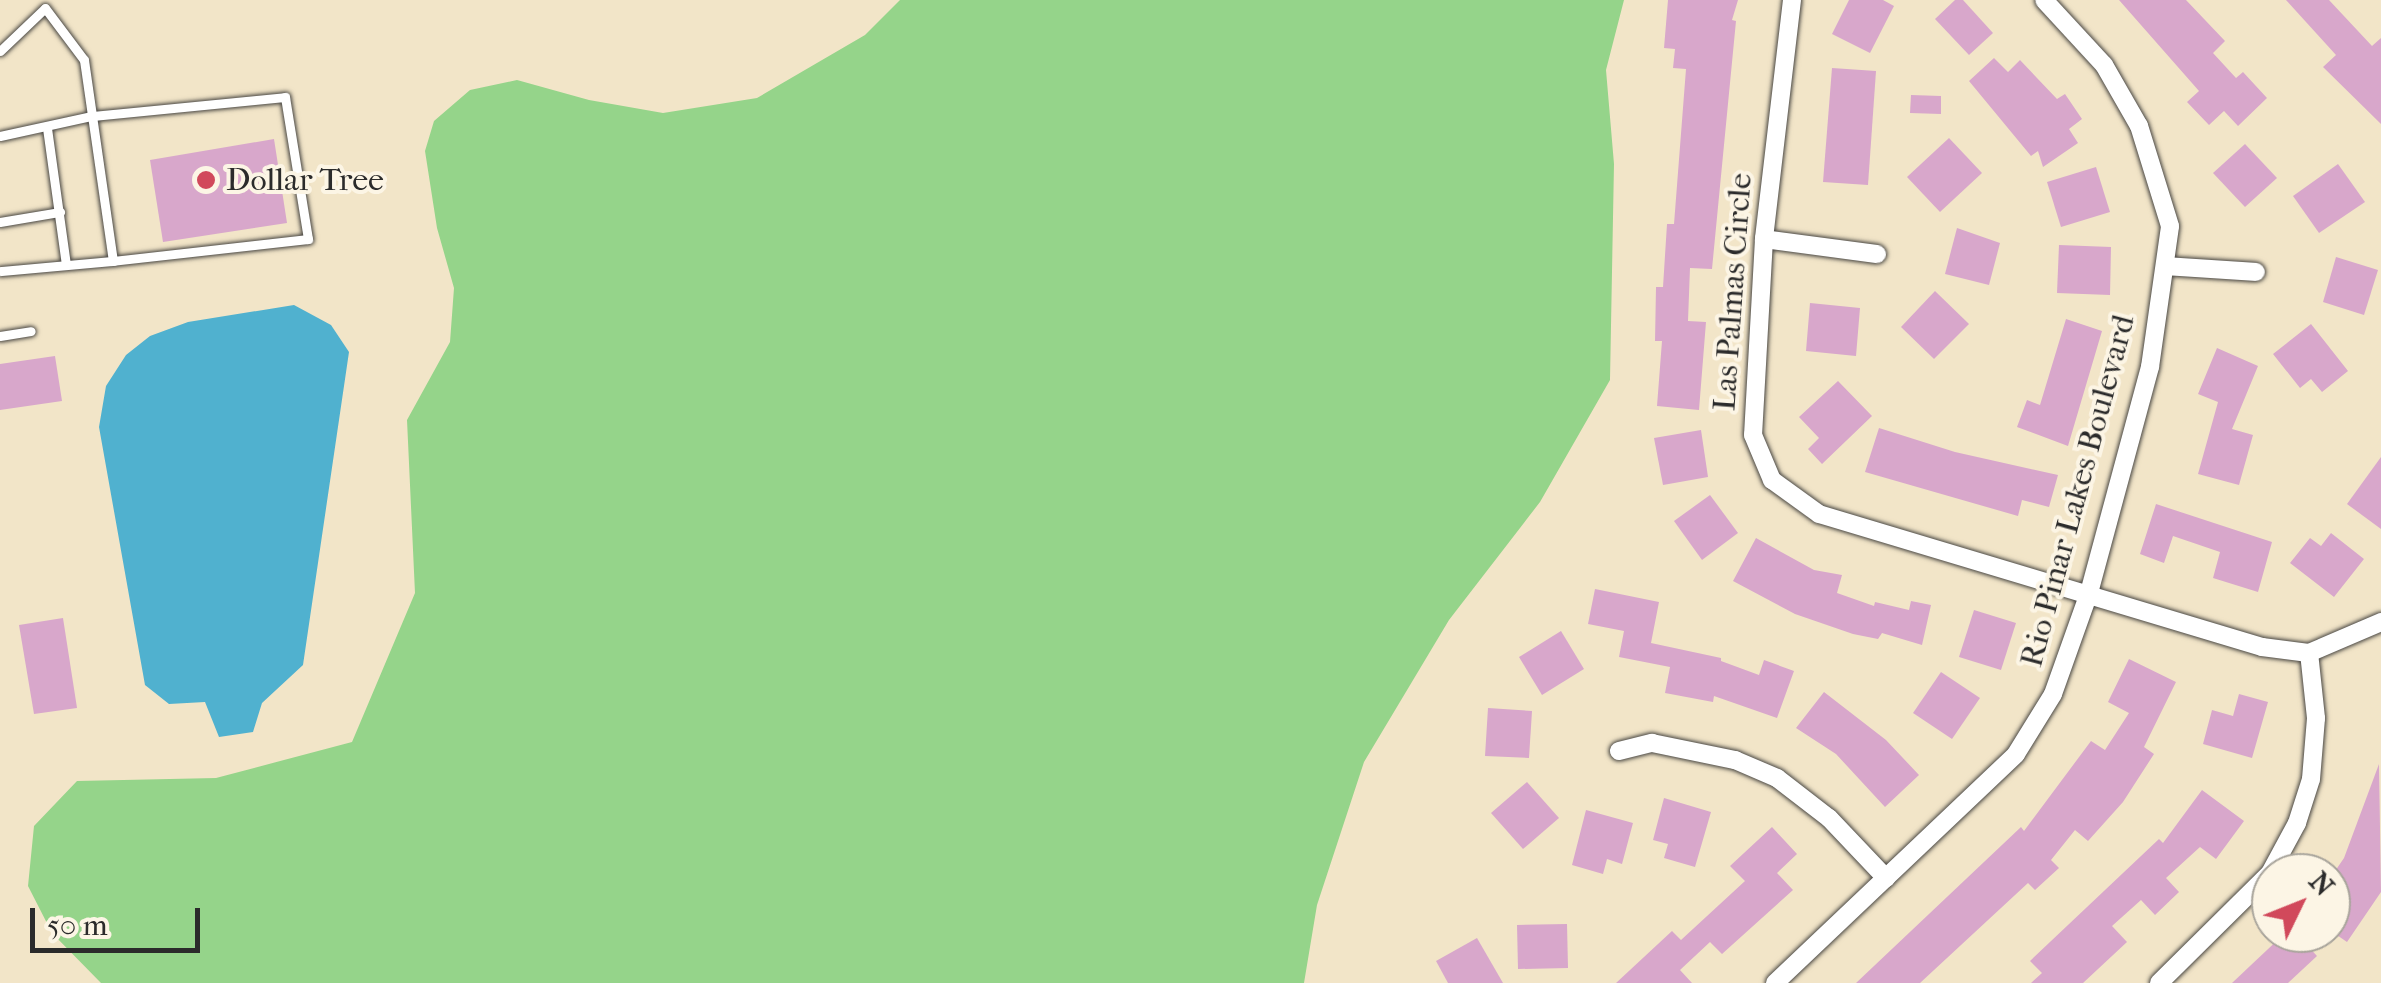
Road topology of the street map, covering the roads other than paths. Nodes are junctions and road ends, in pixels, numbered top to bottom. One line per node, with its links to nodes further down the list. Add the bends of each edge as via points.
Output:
1 (1792, 0): 9 (street, Las Palmas Circle)
2 (2044, 0): 13 (street, Rio Pinar Lakes Boulevard, via 2104,64 2139,126 2170,226)
3 (0, 51): 4 (lane, via 45,8 84,60)
4 (92, 116): 5 (lane); 11 (lane); 11 (lane, via 285,97 308,240)
5 (47, 128): 6 (lane); 7 (lane)
6 (0, 136)
7 (60, 212): 8 (lane); 12 (lane)
8 (0, 222)
9 (1764, 239): 10 (street); 18 (street, Las Palmas Circle, via 1753,435 1772,480 1820,514)
10 (1878, 254)
11 (113, 260): 12 (lane)
12 (66, 265): 14 (lane)
13 (2166, 266): 15 (street); 18 (street, Rio Pinar Lakes Boulevard, via 2150,368)
14 (0, 271)
15 (2256, 272)
16 (31, 331): 17 (lane)
17 (0, 336)
18 (2088, 593): 20 (street, Las Palmas Circle, via 2262,647); 22 (street, Rio Pinar Lakes Boulevard, via 2053,694 2016,754)
19 (2381, 622): 20 (street, Las Palmas Circle)
20 (2309, 652): 24 (street, via 2314,734 2311,780 2298,823 2270,873)
21 (1619, 751): 22 (street, via 1652,743 1736,760 1777,778 1828,818)
22 (1886, 878): 23 (street, Rio Pinar Lakes Boulevard)
23 (1775, 983)
24 (2158, 983)

